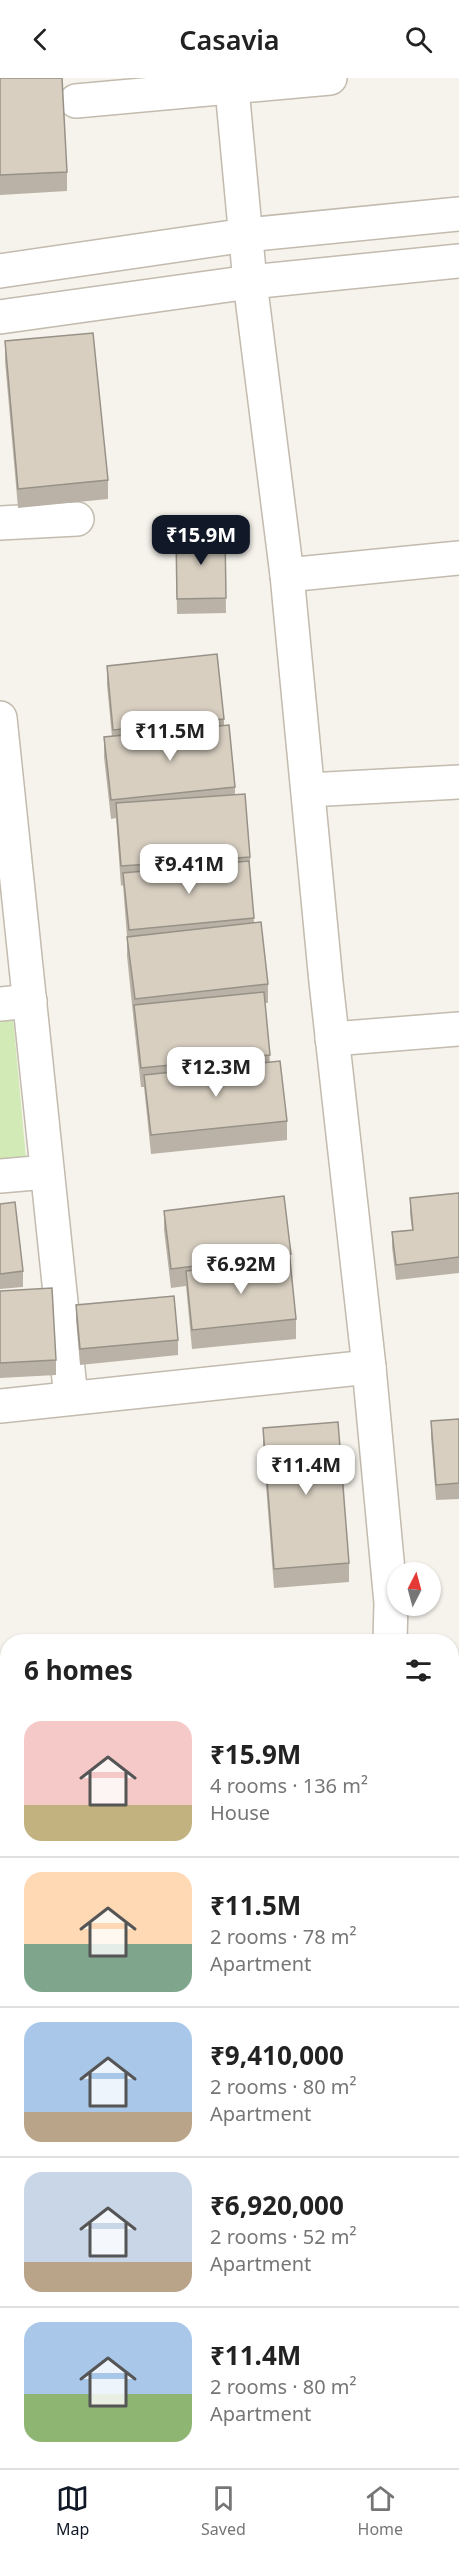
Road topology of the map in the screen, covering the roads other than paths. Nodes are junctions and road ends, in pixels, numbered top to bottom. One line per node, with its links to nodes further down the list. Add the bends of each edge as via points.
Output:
1 (330, 78): 2 (street)
2 (231, 82): 3 (street); 5 (street)
3 (76, 101)
4 (459, 214): 5 (street)
5 (246, 235): 7 (street); 8 (street)
6 (459, 261): 8 (street)
7 (0, 271)
8 (250, 282): 9 (street); 13 (street)
9 (0, 317)
10 (77, 519): 11 (street)
11 (0, 523)
12 (459, 558): 13 (street)
13 (287, 575): 16 (street)
14 (0, 718): 17 (street)
15 (459, 782): 16 (street)
16 (308, 790): 20 (street)
17 (5, 813): 18 (street)
18 (15, 1003): 21 (street)
19 (459, 1029): 20 (street)
20 (332, 1040): 23 (street)
21 (47, 1172): 22 (street); 24 (street)
22 (0, 1176)
23 (369, 1367): 24 (street); 26 (street, via 391,1603)
24 (71, 1398): 25 (street)
25 (0, 1406)
26 (390, 1634)

